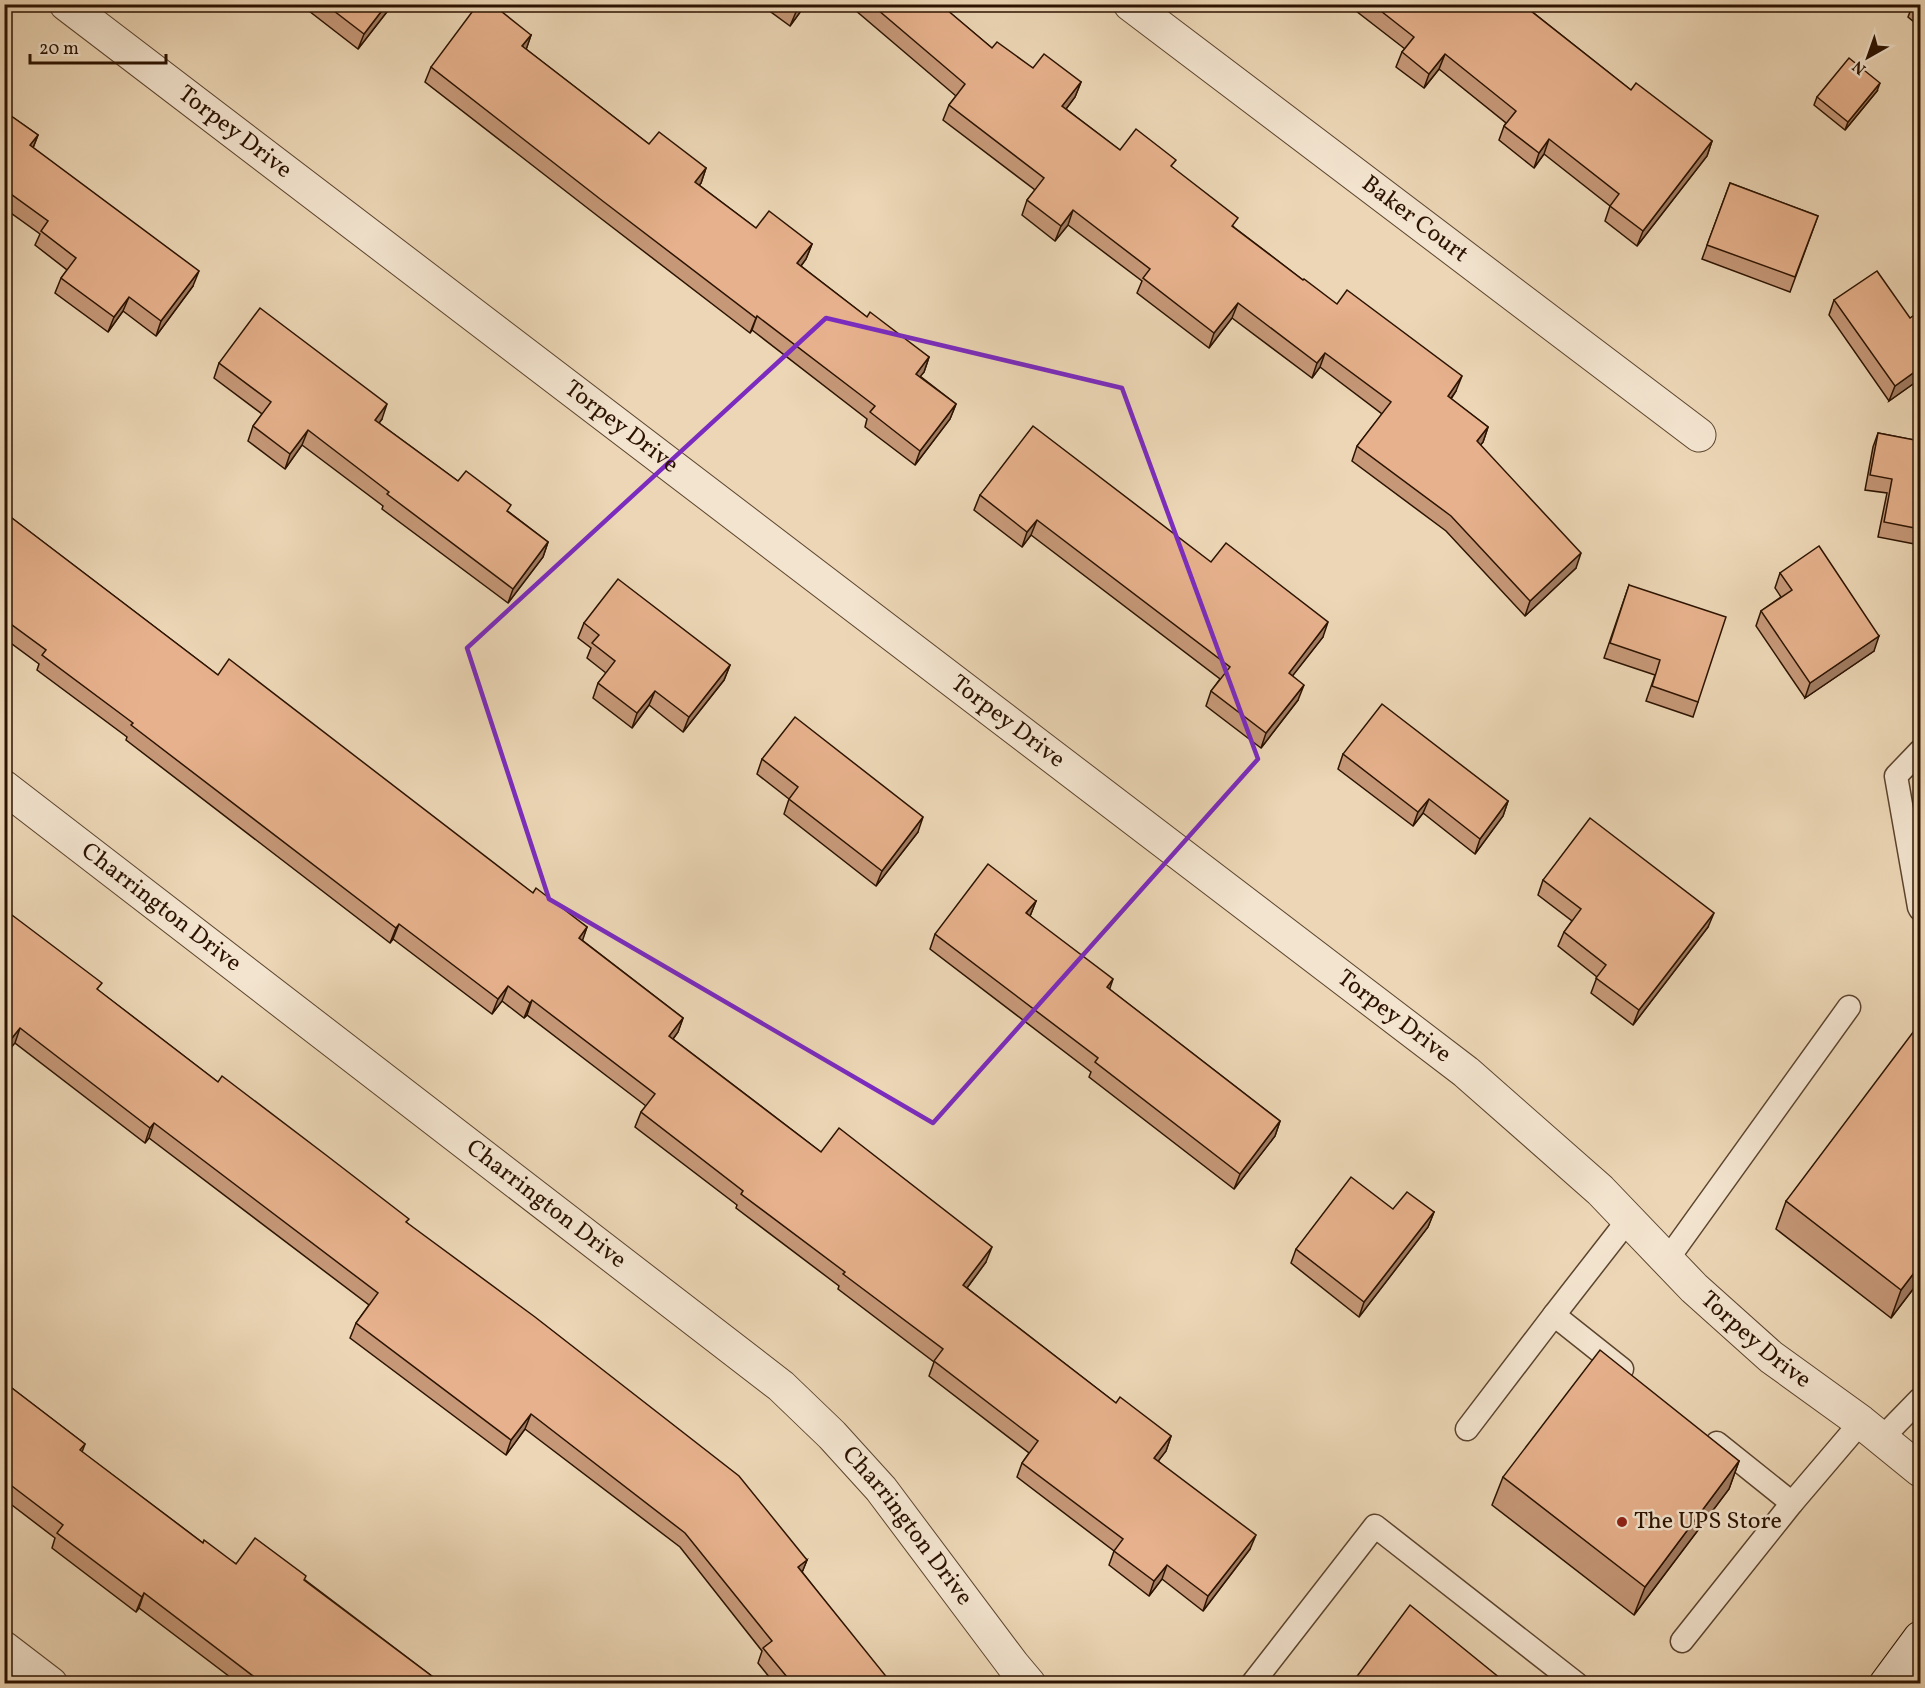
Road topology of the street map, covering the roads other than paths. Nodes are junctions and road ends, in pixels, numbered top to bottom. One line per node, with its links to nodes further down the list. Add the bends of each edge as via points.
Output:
1 (66, 4): 8 (street, Torpey Drive, via 1466,1072 1600,1190)
2 (1130, 4): 3 (street, Baker Court)
3 (1700, 435)
4 (1920, 751): 6 (lane, via 1896,776)
5 (4, 787): 22 (street, Charrington Drive, via 781,1386 881,1489)
6 (1920, 909)
7 (1849, 1007): 9 (lane)
8 (1628, 1220): 9 (street, Torpey Drive); 10 (lane)
9 (1667, 1260): 14 (street, Torpey Drive, via 1771,1357)
10 (1554, 1315): 11 (lane); 13 (lane)
11 (1637, 1380)
12 (1920, 1399): 14 (lane)
13 (1467, 1429)
14 (1871, 1430): 16 (street, Torpey Drive); 17 (lane)
15 (1701, 1431): 17 (lane)
16 (1920, 1470)
17 (1792, 1503): 19 (lane)
18 (1920, 1638): 25 (street)
19 (1682, 1641)
20 (4, 1648): 21 (street)
21 (51, 1683)
22 (1029, 1683)
23 (1252, 1683): 24 (lane, via 1375,1526)
24 (1577, 1683)
25 (1886, 1683)

